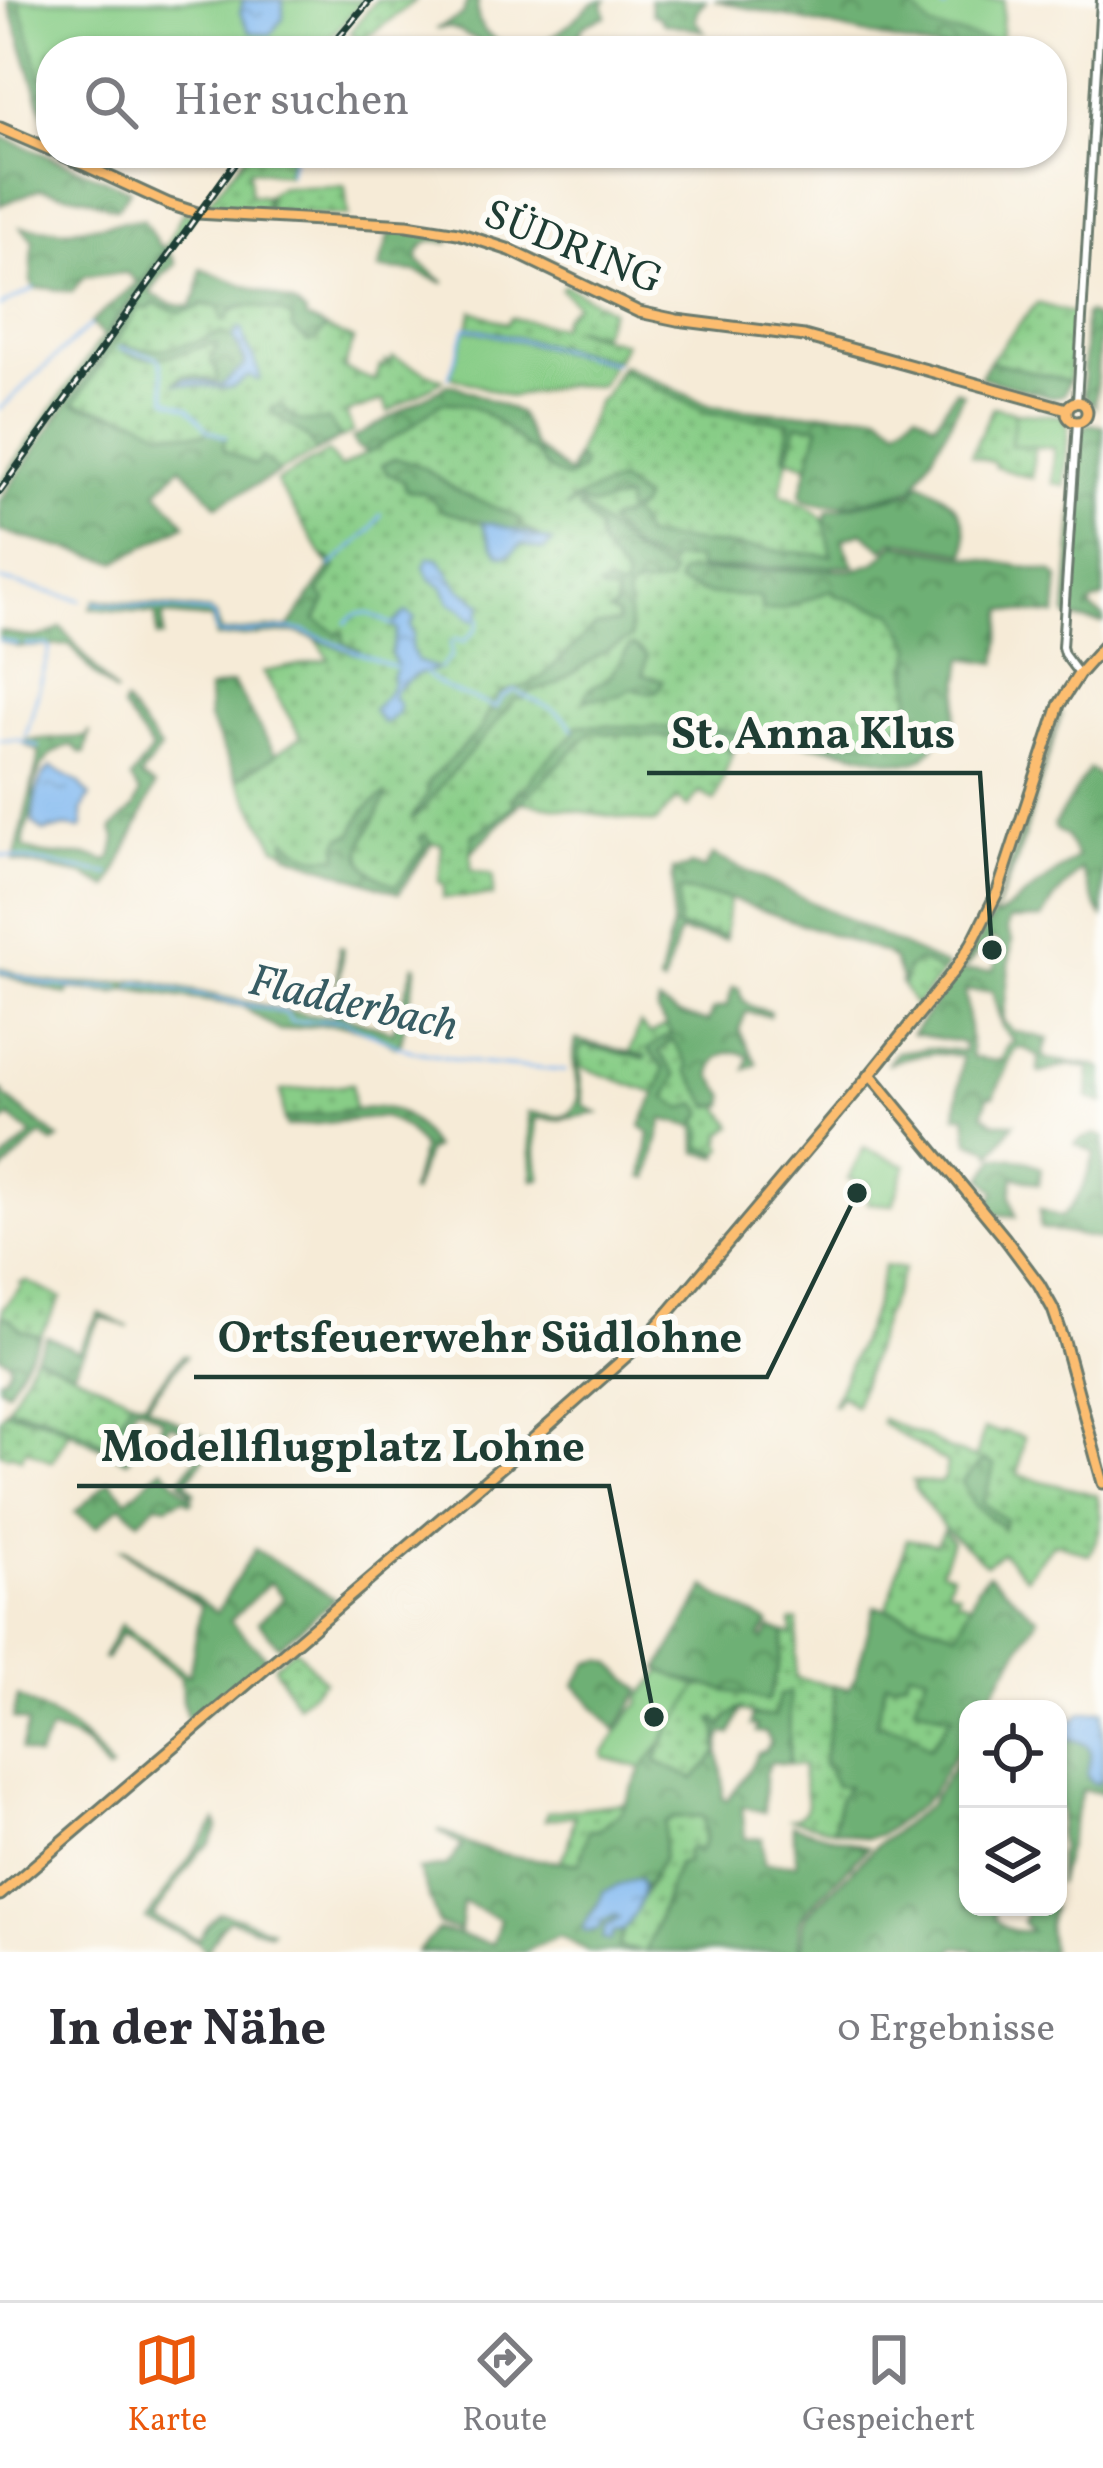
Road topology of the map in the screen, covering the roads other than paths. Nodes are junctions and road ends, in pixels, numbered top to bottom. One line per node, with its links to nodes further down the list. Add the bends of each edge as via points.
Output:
1 (1101, 0): 5 (street)
2 (0, 128): 3 (main road, SÜDRING)
3 (36, 143)
4 (92, 168): 6 (main road, SÜDRING, via 197,213 458,233 639,312 814,339)
5 (1077, 401): 6 (main road); 7 (main road)
6 (1067, 409): 7 (main road, via 1068,417)
7 (1087, 419): 9 (street, via 1062,646)
8 (1103, 647): 9 (main road)
9 (1079, 674): 10 (main road, via 1059,705 986,918)
10 (870, 1074): 11 (main road); 12 (main road)
11 (885, 1092): 12 (main road, via 870,1089); 13 (main road, via 1053,1309)
12 (847, 1102): 14 (main road, via 638,1346)
13 (1103, 1483)
14 (0, 1894)

